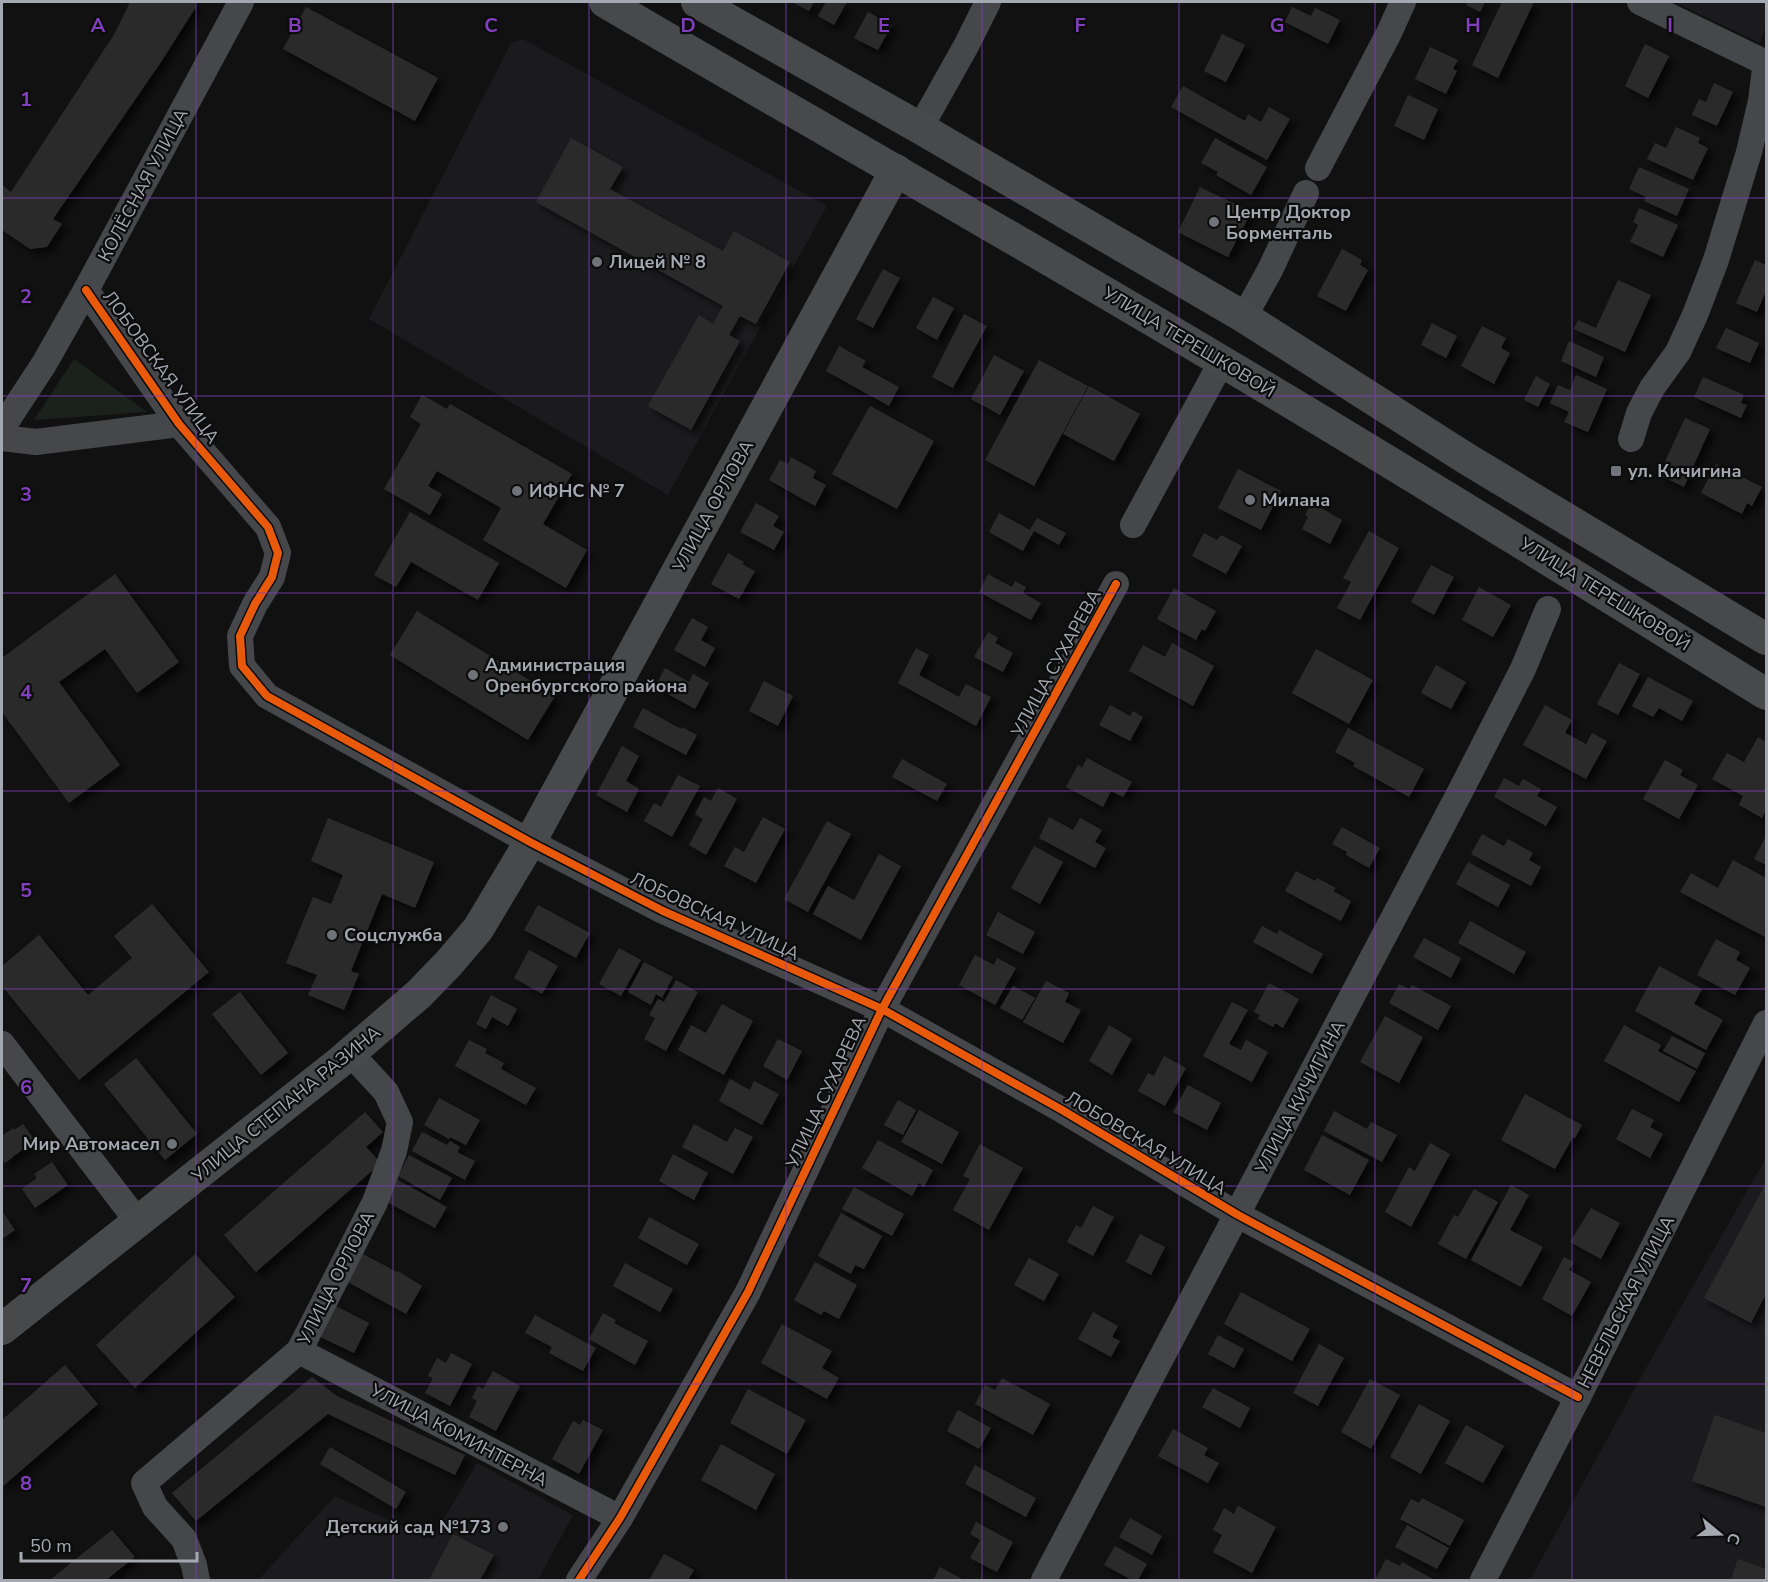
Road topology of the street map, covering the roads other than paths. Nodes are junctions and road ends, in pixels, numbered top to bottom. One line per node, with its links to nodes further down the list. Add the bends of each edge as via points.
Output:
1 (241, 2): 12 (street, КОЛЁСНАЯ УЛИЦА)
2 (605, 2): 10 (main road, УЛИЦА ТЕРЕШКОВОЙ)
3 (697, 2): 8 (main road)
4 (988, 2): 8 (street)
5 (1403, 2): 9 (street)
6 (1640, 2): 7 (street)
7 (1766, 62): 18 (street, via 1749,152 1716,260 1678,352 1652,388)
8 (920, 128): 13 (main road)
9 (1318, 168)
10 (896, 170): 14 (main road, УЛИЦА ТЕРЕШКОВОЙ); 24 (main road, УЛИЦА ОРЛОВА)
11 (1305, 193): 13 (street)
12 (86, 290): 15 (street, ЛОБОВСКАЯ УЛИЦА); 16 (street, КОЛЁСНАЯ УЛИЦА)
13 (1244, 317): 22 (main road, via 1467,459)
14 (1222, 361): 19 (street); 23 (main road, УЛИЦА ТЕРЕШКОВОЙ)
15 (179, 424): 17 (street, ЛОБОВСКАЯ УЛИЦА, via 36,442); 24 (street, ЛОБОВСКАЯ УЛИЦА, via 268,527 278,553 272,577 240,636 242,666 267,696)
16 (2, 428)
17 (2, 438)
18 (1631, 439)
19 (1133, 525)
20 (1116, 584): 25 (street, УЛИЦА СУХАРЕВА)
21 (1548, 609): 29 (street, УЛИЦА КИЧИГИНА, via 1523,669)
22 (1767, 639)
23 (1767, 694)
24 (530, 842): 25 (street, ЛОБОВСКАЯ УЛИЦА, via 663,911); 28 (main road, УЛИЦА СТЕПАНА РАЗИНА, via 478,930 419,994)
25 (882, 1009): 29 (street, ЛОБОВСКАЯ УЛИЦА); 34 (street, УЛИЦА СУХАРЕВА, via 748,1292)
26 (1767, 1023): 33 (street, НЕВЕЛЬСКАЯ УЛИЦА)
27 (2, 1044): 30 (street)
28 (351, 1054): 30 (main road, УЛИЦА СТЕПАНА РАЗИНА); 32 (street, УЛИЦА ОРЛОВА, via 386,1092 400,1122 375,1202)
29 (1238, 1215): 33 (street, ЛОБОВСКАЯ УЛИЦА); 37 (street, УЛИЦА КИЧИГИНА)
30 (138, 1222): 31 (main road, УЛИЦА СТЕПАНА РАЗИНА)
31 (2, 1329)
32 (299, 1351): 34 (street, УЛИЦА КОМИНТЕРНА); 35 (street, УЛИЦА ОРЛОВА, via 144,1484 155,1507 184,1539)
33 (1578, 1397): 38 (street, НЕВЕЛЬСКАЯ УЛИЦА)
34 (620, 1518): 36 (street, УЛИЦА СУХАРЕВА)
35 (197, 1581)
36 (579, 1581)
37 (1044, 1581)
38 (1483, 1581)

